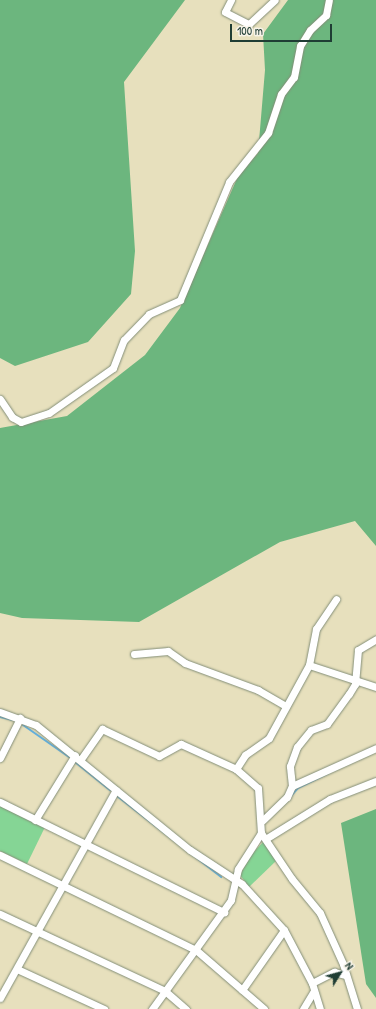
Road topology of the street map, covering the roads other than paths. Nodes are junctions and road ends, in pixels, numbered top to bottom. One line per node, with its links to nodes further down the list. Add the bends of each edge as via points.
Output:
1 (231, 0): 2 (street, via 225,12 249,24)
2 (275, 0)
3 (329, 0): 4 (street, via 326,15 310,30 300,46 294,77 281,94 268,133 229,182 180,300 149,314 124,340 113,368 48,413 21,422 12,417)
4 (0, 399)
5 (336, 599): 8 (street, via 316,629)
6 (376, 640): 9 (street, via 358,650)
7 (134, 654): 11 (street, via 168,651 185,664 258,690)
8 (310, 665): 9 (street); 11 (street)
9 (355, 680): 10 (street); 19 (street, via 349,694 327,724 311,730 297,747 290,766)
10 (376, 687)
11 (286, 706): 17 (street, via 269,738 245,755)
12 (0, 712): 13 (street)
13 (20, 718): 15 (street, via 36,725); 16 (street)
14 (376, 748): 19 (street)
15 (78, 757): 17 (street, via 102,729 155,756 162,756 181,744); 20 (street); 22 (street)
16 (0, 758)
17 (236, 769): 23 (street, via 256,784)
18 (376, 781): 24 (street, via 330,800)
19 (292, 786): 23 (street, via 287,797)
20 (116, 790): 25 (street); 27 (street, via 190,850)
21 (0, 802): 22 (street)
22 (35, 820): 25 (street)
23 (263, 820): 24 (street)
24 (264, 835): 27 (street); 35 (street, via 292,879 320,913)
25 (86, 846): 28 (street); 29 (street)
26 (0, 855): 28 (street)
27 (235, 879): 29 (street, via 236,889); 31 (street)
28 (63, 886): 32 (street); 33 (street)
29 (224, 912): 33 (street)
30 (0, 914): 32 (street)
31 (284, 930): 36 (street); 38 (street)
32 (38, 932): 34 (street); 40 (street)
33 (196, 950): 38 (street); 40 (street)
34 (17, 969): 37 (street); 42 (street)
35 (345, 975): 36 (street, via 334,972); 48 (street)
36 (312, 983): 39 (street)
37 (3, 988): 41 (street)
38 (242, 990): 45 (street)
39 (314, 991): 46 (street); 47 (street)
40 (165, 992): 43 (street); 44 (street)
41 (0, 998)
42 (104, 1009)
43 (152, 1009)
44 (186, 1009)
45 (264, 1009)
46 (303, 1009)
47 (320, 1009)
48 (357, 1009)

